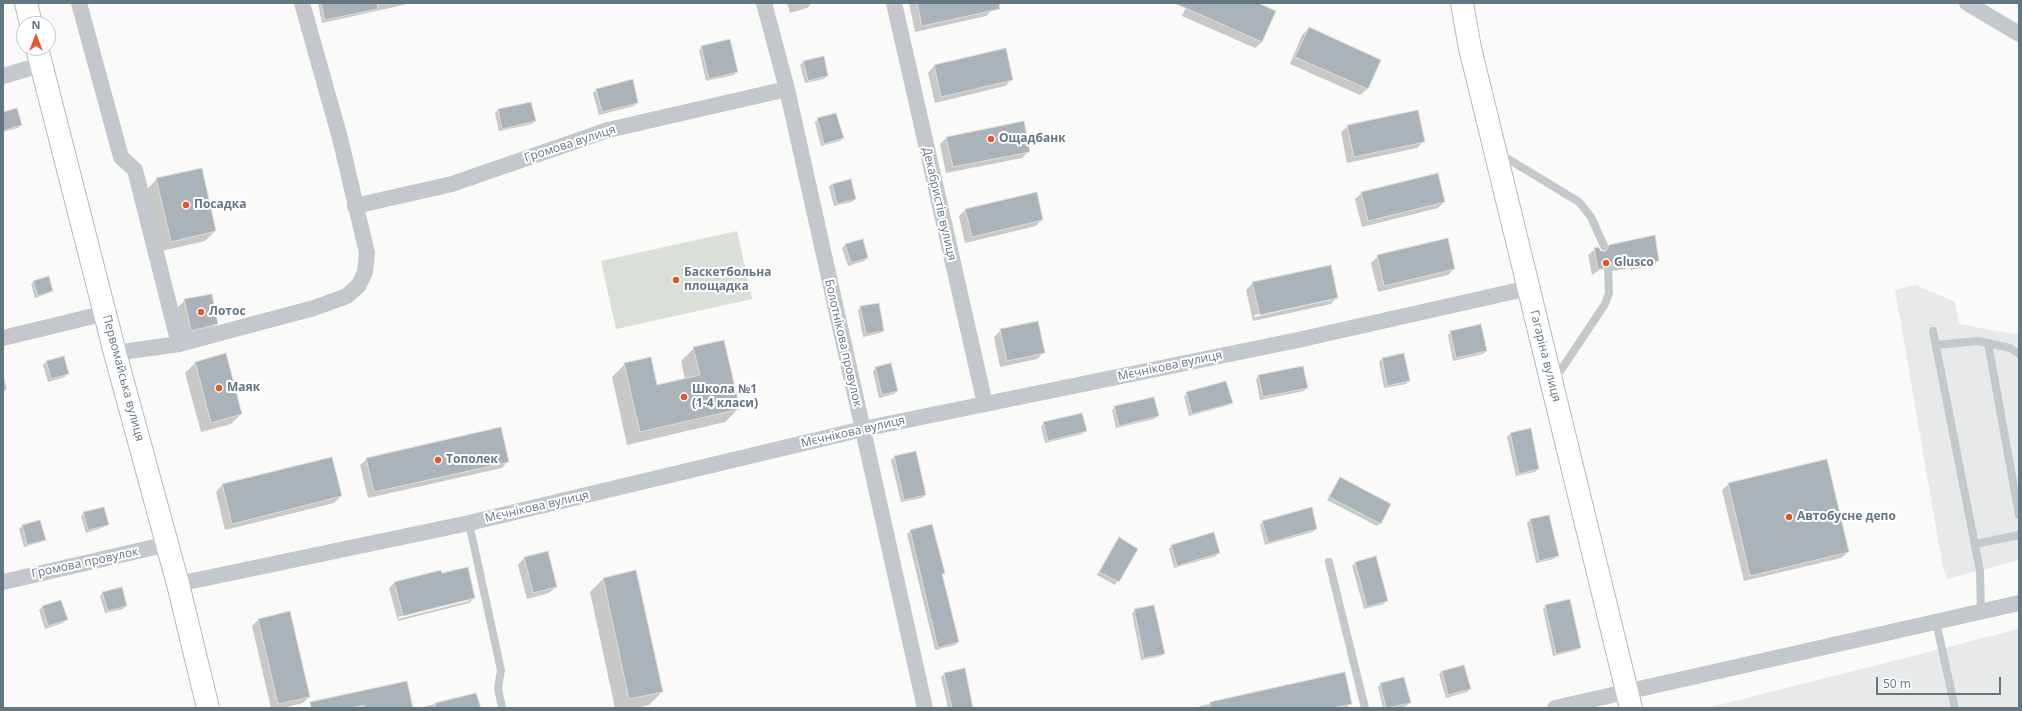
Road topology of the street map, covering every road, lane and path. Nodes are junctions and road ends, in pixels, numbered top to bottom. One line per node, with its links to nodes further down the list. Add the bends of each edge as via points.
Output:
1 (26, 3): 8 (main road)
2 (79, 3): 22 (street, via 121,157 135,170)
3 (302, 3): 14 (street, via 340,138)
4 (764, 3): 12 (street, Болотнікова провулок)
5 (894, 3): 27 (street, Декабристів вулиця)
6 (1462, 3): 13 (main road, Гагаріна вулиця, via 1470,48)
7 (1967, 3): 9 (street)
8 (29, 16)
9 (2019, 34)
10 (39, 57): 11 (street); 18 (main road, Первомайська вулиця)
11 (3, 76)
12 (786, 89): 14 (street, Громова вулиця, via 608,130 452,184); 28 (street, Болотнікова провулок)
13 (1496, 152): 15 (lane, via 1580,202 1591,217); 17 (main road, Гагаріна вулиця)
14 (355, 206): 22 (street, via 367,253 365,272 359,285 347,296 314,308)
15 (1604, 246)
16 (1608, 268): 26 (lane, via 1609,293 1605,304)
17 (1529, 288): 26 (main road, Гагаріна вулиця); 27 (street, Мєчнікова вулиця, via 1298,340)
18 (106, 313): 20 (street); 24 (main road, Первомайська вулиця)
19 (1933, 331): 23 (lane)
20 (3, 338)
21 (1988, 343): 23 (lane, via 1978,341); 25 (lane, via 2010,348); 29 (lane)
22 (179, 344): 24 (street)
23 (1936, 345): 33 (lane)
24 (115, 353): 32 (main road, Первомайська вулиця)
25 (2019, 354)
26 (1552, 383): 40 (main road, Гагаріна вулиця)
27 (985, 404): 28 (street, Мєчнікова вулиця)
28 (862, 429): 30 (street, Мєчнікова вулиця); 43 (street, Болотнікова провулок)
29 (2019, 515)
30 (469, 523): 36 (street, Мєчнікова вулиця); 42 (lane, via 501,670 498,688)
31 (2019, 535): 33 (lane)
32 (168, 544): 35 (street, Громова провулок); 36 (main road, Первомайська вулиця)
33 (1975, 544): 38 (lane, via 1980,571)
34 (1329, 562): 44 (lane)
35 (3, 582)
36 (178, 584): 41 (main road, Первомайська вулиця)
37 (2019, 603): 38 (street)
38 (1981, 612): 39 (street)
39 (1936, 622): 40 (street); 46 (lane)
40 (1629, 700): 45 (street)
41 (208, 708)
42 (502, 708)
43 (925, 708)
44 (1365, 708)
45 (1555, 708)
46 (1955, 708)

